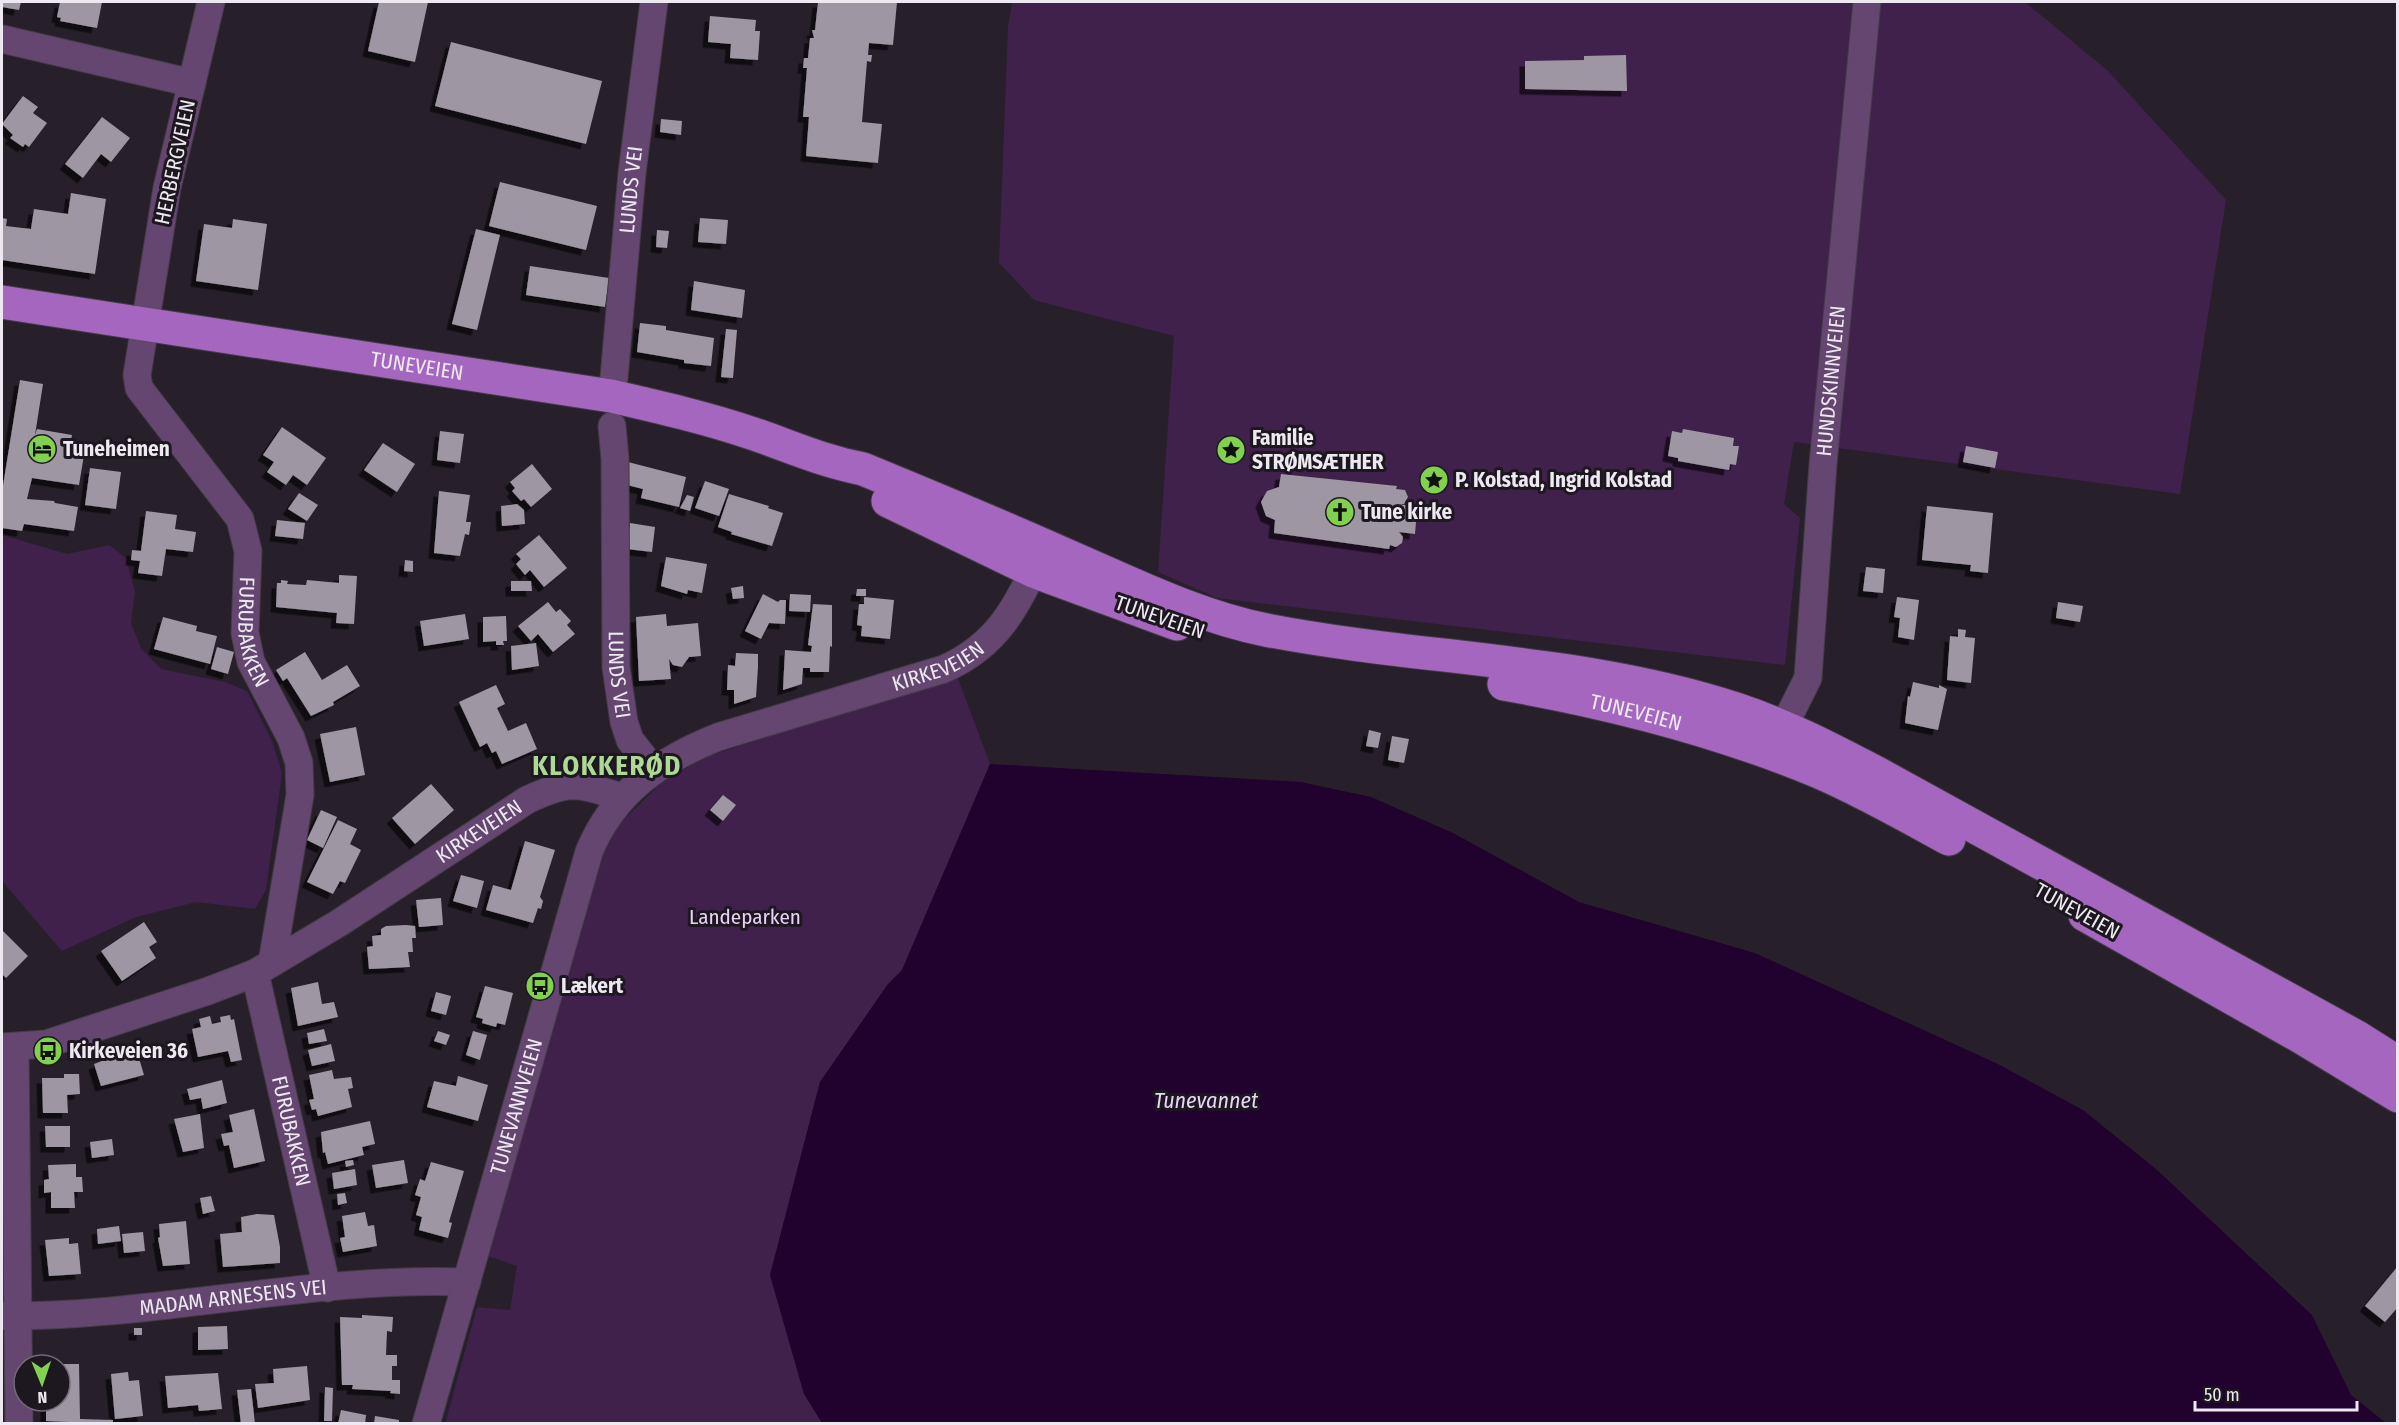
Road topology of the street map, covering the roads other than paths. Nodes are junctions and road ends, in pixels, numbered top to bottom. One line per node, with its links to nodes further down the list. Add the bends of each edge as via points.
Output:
1 (211, 2): 5 (street, HERBERGVEIEN)
2 (654, 2): 8 (street, LUNDS VEI, via 634,161)
3 (1867, 2): 11 (street, HUNDSKINNVEIEN, via 1823,464 1808,678)
4 (2, 39): 5 (street)
5 (192, 82): 7 (street, HERBERGVEIEN, via 167,188)
6 (2, 302): 7 (main road, TUNEVEIEN)
7 (144, 324): 10 (main road, TUNEVEIEN, via 611,396 672,410 754,434 825,462 863,469); 14 (street, FURUBAKKEN, via 137,375 139,388 240,519 248,551 245,633 251,662 291,738 299,763 300,795)
8 (614, 378)
9 (612, 426): 12 (street, LUNDS VEI, via 616,667 630,740)
10 (1039, 558): 11 (main road, TUNEVEIEN, via 1133,610 1203,633 1459,676); 12 (street, KIRKEVEIEN, via 1015,609 986,643 960,661 718,737 685,750)
11 (1778, 740): 16 (main road, TUNEVEIEN, via 1877,773 2357,1037); 17 (main road, TUNEVEIEN, via 1822,774 1921,824 2230,997)
12 (653, 770): 13 (street, KIRKEVEIEN)
13 (622, 797): 14 (street, KIRKEVEIEN, via 577,784 553,788 527,800); 18 (street, TUNEVANNVEIEN, via 605,818 589,852)
14 (263, 968): 15 (street, KIRKEVEIEN, via 208,991 56,1041); 19 (street, FURUBAKKEN)
15 (8, 1047): 20 (street)
16 (2397, 1063)
17 (2397, 1096)
18 (466, 1282): 19 (street, MADAM ARNESENS VEI, via 413,1280); 22 (street, TUNEVANNVEIEN)
19 (327, 1288): 20 (street, MADAM ARNESENS VEI)
20 (9, 1316): 21 (street)
21 (19, 1424)
22 (426, 1424)

